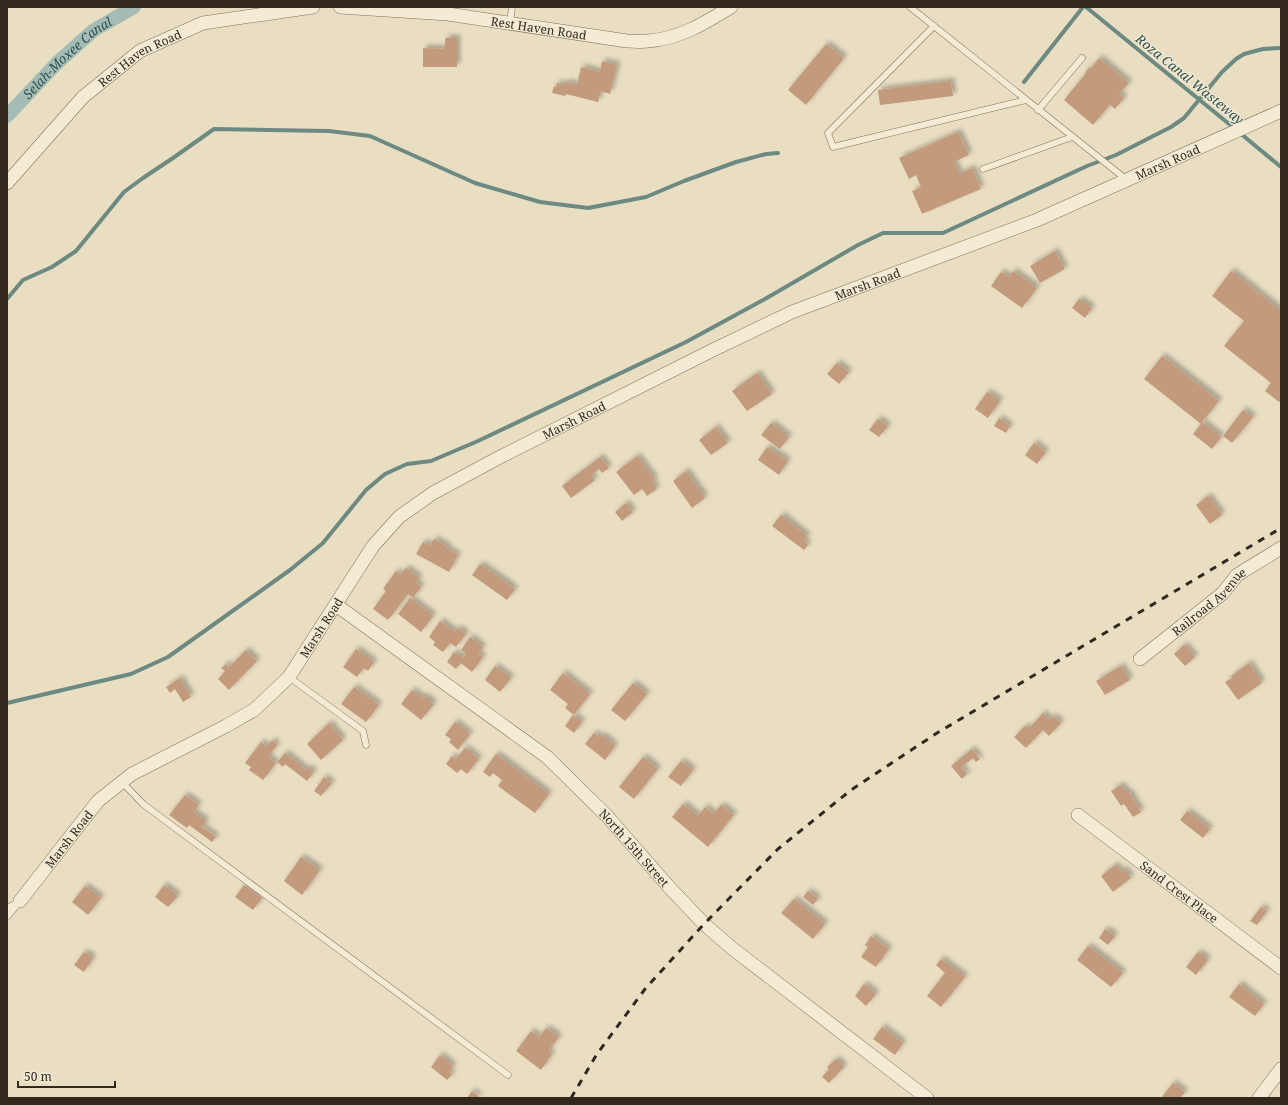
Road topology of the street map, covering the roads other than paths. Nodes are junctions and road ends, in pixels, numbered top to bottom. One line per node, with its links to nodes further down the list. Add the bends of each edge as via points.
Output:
1 (313, 7): 15 (street, Rest Haven Road, via 203,23 140,51 83,98)
2 (340, 7): 6 (street, Rest Haven Road, via 448,14)
3 (512, 7): 6 (lane)
4 (731, 7): 6 (street, Rest Haven Road, via 701,26 676,36 649,41 626,41)
5 (910, 7): 7 (lane)
6 (510, 23)
7 (934, 26): 9 (lane); 9 (lane, via 828,133 833,147)
8 (1082, 58): 10 (lane)
9 (1026, 100): 10 (lane)
10 (1038, 110): 12 (lane)
11 (1281, 111): 14 (street, Marsh Road)
12 (1072, 136): 13 (lane); 14 (lane)
13 (983, 169)
14 (1127, 180): 17 (street, Marsh Road, via 1037,220 792,312 433,493 399,516 373,546)
15 (7, 183)
16 (1281, 548): 18 (street, Railroad Avenue, via 1237,574 1223,593)
17 (336, 604): 19 (street, Marsh Road); 29 (street, North 15th Street, via 547,757 607,816 704,924)
18 (1140, 659)
19 (289, 677): 20 (lane, via 362,731); 21 (street, Marsh Road, via 254,710 132,774)
20 (366, 745)
21 (122, 782): 23 (street, Marsh Road, via 98,801); 28 (lane, via 149,808)
22 (1078, 815): 26 (street, Sand Crest Place)
23 (20, 901): 24 (lane); 25 (lane, Marsh Road)
24 (7, 908)
25 (7, 917)
26 (1281, 968)
27 (1281, 1068): 30 (street)
28 (508, 1075)
29 (927, 1098)
30 (1259, 1098)

